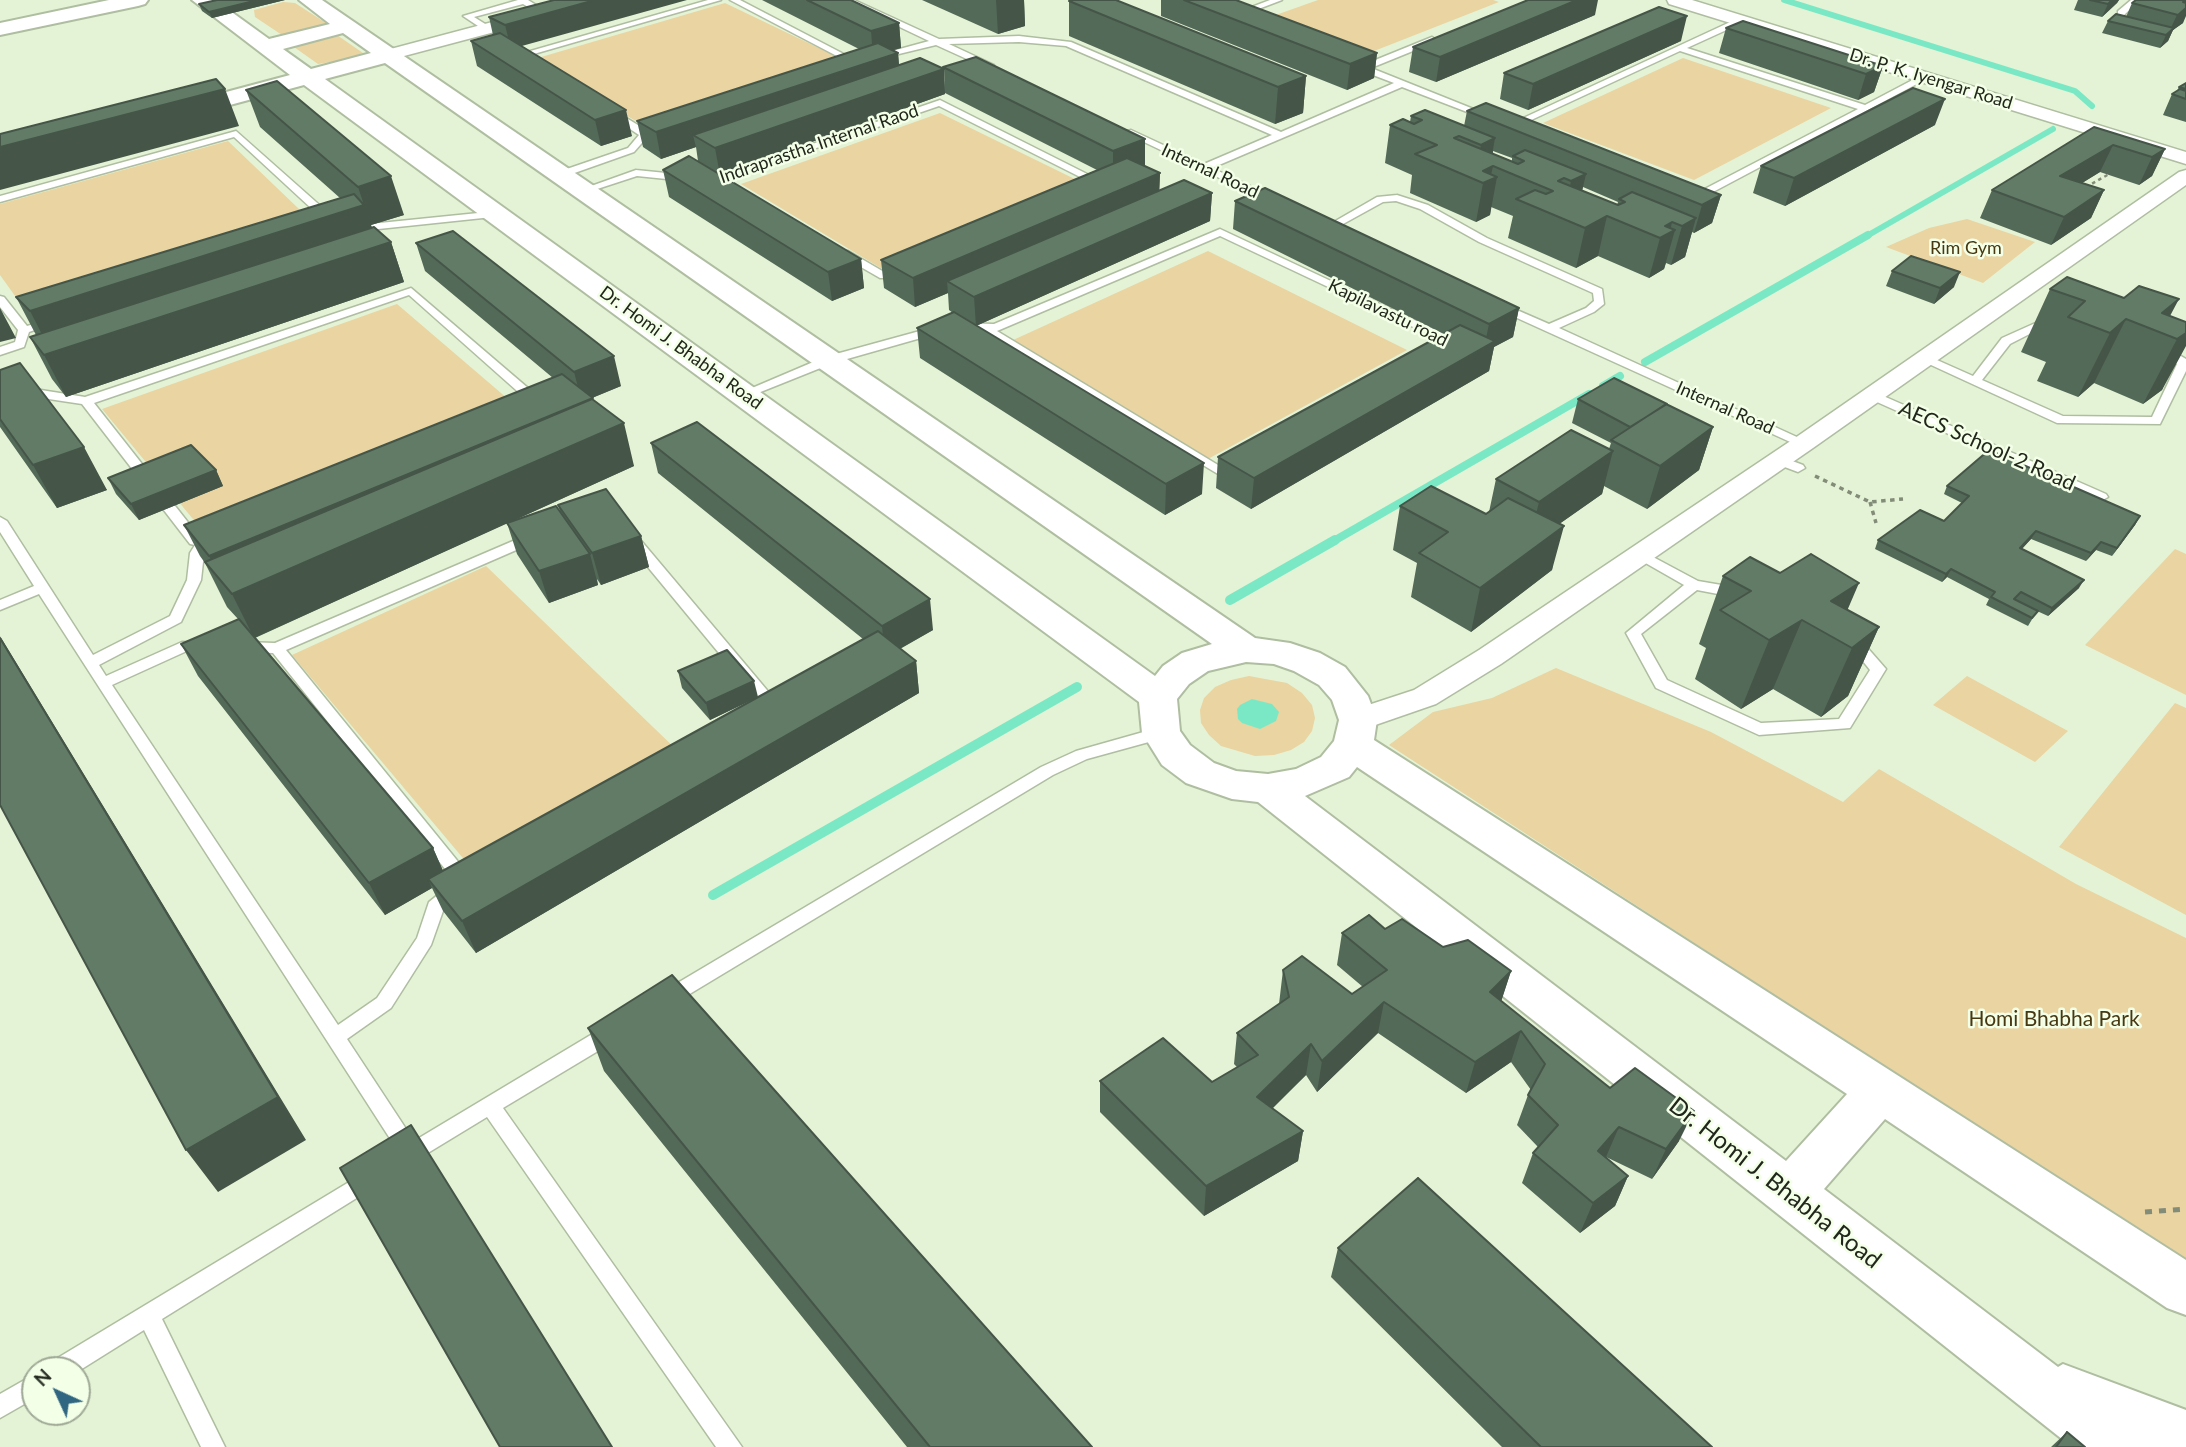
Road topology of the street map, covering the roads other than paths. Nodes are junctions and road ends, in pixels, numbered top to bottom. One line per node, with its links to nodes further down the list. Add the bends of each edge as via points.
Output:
1 (92, 0): 13 (street)
2 (138, 0): 17 (street)
3 (202, 0): 20 (street, Dr. Homi J. Bhabha Road)
4 (309, 0): 16 (street)
5 (594, 0): 22 (street)
6 (717, 0): 24 (lane)
7 (734, 0): 26 (lane, via 858,63)
8 (847, 0): 19 (lane)
9 (1278, 0): 15 (lane, via 1226,14)
10 (1675, 0): 14 (street, Dr. P. K. Iyengar Road)
11 (2136, 0): 12 (lane)
12 (2121, 13)
13 (0, 19)
14 (1741, 20): 21 (lane); 31 (street, Dr. P. K. Iyengar Road)
15 (1244, 21)
16 (346, 26): 20 (street); 22 (street)
17 (0, 29)
18 (1440, 37): 27 (lane)
19 (937, 42): 26 (lane); 29 (lane); 41 (lane, via 1018,39 1069,44)
20 (267, 46): 30 (street, Dr. Homi J. Bhabha Road)
21 (1681, 48): 34 (lane); 37 (lane)
22 (398, 52): 23 (street); 30 (street); 46 (street)
23 (462, 53)
24 (516, 58)
25 (1339, 58): 27 (lane)
26 (852, 65): 28 (lane)
27 (1363, 68): 32 (lane)
28 (839, 69)
29 (998, 71)
30 (309, 76): 35 (street); 52 (street, Dr. Homi J. Bhabha Road)
31 (1925, 77): 34 (lane); 42 (street, Dr. P. K. Iyengar Road)
32 (1403, 83): 37 (lane); 41 (lane)
33 (598, 105): 40 (lane)
34 (1865, 108): 49 (lane, via 1696,198)
35 (161, 116)
36 (671, 125): 40 (lane)
37 (1511, 126): 39 (lane)
38 (1119, 128): 43 (lane, Internal Road)
39 (1524, 130)
40 (645, 134): 46 (lane, via 631,150)
41 (1280, 135): 43 (lane)
42 (2186, 158)
43 (1204, 168): 51 (lane, Internal Road)
44 (2186, 176): 69 (street)
45 (710, 181): 46 (lane, Indraprastha Internal Raod, via 636,173); 47 (lane, Indraprastha Internal Raod); 48 (lane, Indraprastha Internal Raod, via 940,103 1102,184)
46 (574, 182): 68 (street)
47 (721, 187)
48 (1090, 189)
49 (1683, 193)
50 (0, 199): 52 (lane, via 236,134 341,230)
51 (1292, 209)
52 (498, 214): 71 (street, Dr. Homi J. Bhabha Road)
53 (1317, 221): 54 (lane)
54 (1330, 227): 55 (lane); 63 (lane, via 1381,199 1397,198 1598,291 1600,302 1590,310)
55 (1342, 233)
56 (838, 250): 57 (lane, via 884,276)
57 (910, 265)
58 (0, 299): 64 (lane)
59 (1487, 301): 63 (lane, Internal Road)
60 (2066, 312): 70 (lane, via 2006,341)
61 (63, 318): 64 (lane)
62 (983, 328): 66 (lane, Kapilavastu road, via 996,328 1220,232 1455,342); 68 (lane, Kapilavastu road, via 952,326); 76 (lane, Kapilavastu road, via 1218,470)
63 (1548, 329): 77 (lane, Internal Road)
64 (24, 330): 67 (lane, via 20,344)
65 (2152, 343): 70 (lane, via 2184,363 2156,421 2061,420)
66 (1443, 349)
67 (0, 351)
68 (829, 359): 71 (lane, Kapilavastu road); 89 (street)
69 (1924, 359): 70 (lane); 72 (street)
70 (1976, 380)
71 (744, 394): 92 (street, Dr. Homi J. Bhabha Road)
72 (1872, 395): 77 (street); 78 (lane, AECS School-2 Road)
73 (0, 397): 74 (lane, via 22,391)
74 (86, 401): 75 (lane, via 411,291 538,403); 90 (lane, via 195,541 213,534 197,553 194,580 176,619)
75 (526, 408)
76 (1242, 457)
77 (1794, 457): 82 (street)
78 (2101, 497)
79 (0, 521): 84 (lane)
80 (623, 527): 93 (lane, via 771,706)
81 (542, 533): 88 (lane)
82 (1640, 554): 83 (lane); 94 (street, via 1425,698)
83 (1693, 585): 85 (lane); 87 (lane, via 1633,633 1661,684 1759,729 1844,723 1878,668)
84 (41, 588): 86 (lane); 90 (lane)
85 (1751, 596)
86 (0, 605)
87 (1846, 632)
88 (277, 648): 91 (lane, via 187,645); 98 (lane, via 472,879 435,907 425,940 384,1003)
89 (1246, 650): 92 (street, via 1195,662 1176,675); 94 (street, via 1287,655 1332,676 1349,696)
90 (90, 663): 91 (lane)
91 (103, 683): 98 (lane)
92 (1160, 715): 95 (street, via 1176,755 1200,773 1232,785); 96 (lane, via 1047,771)
93 (747, 719)
94 (1355, 733): 95 (street, via 1335,767 1305,782); 99 (street)
95 (1268, 789): 102 (street, Dr. Homi J. Bhabha Road)
96 (656, 1006)
97 (621, 1027): 100 (lane)
98 (335, 1037): 101 (lane)
99 (1881, 1089): 102 (street); 103 (street)
100 (490, 1105): 101 (lane); 113 (lane)
101 (411, 1153): 105 (lane)
102 (1788, 1193): 108 (street, Dr. Homi J. Bhabha Road)
103 (2144, 1262): 104 (street); 106 (street)
104 (2186, 1290)
105 (148, 1314): 107 (lane); 112 (lane)
106 (2186, 1316)
107 (81, 1356)
108 (2026, 1378): 111 (street); 114 (street, Dr. Homi J. Bhabha Road)
109 (21, 1394): 110 (lane)
110 (0, 1407)
111 (2186, 1438)
112 (213, 1447)
113 (730, 1447)
114 (2117, 1447)

